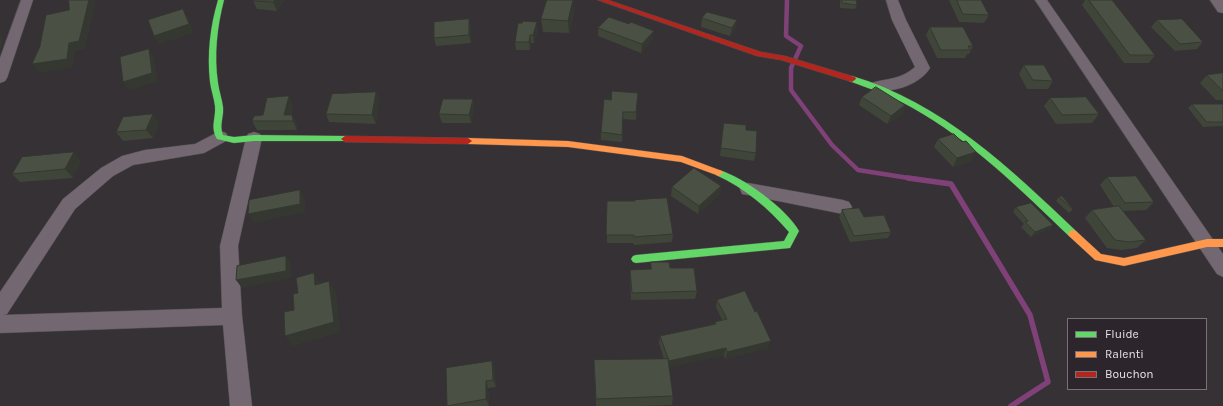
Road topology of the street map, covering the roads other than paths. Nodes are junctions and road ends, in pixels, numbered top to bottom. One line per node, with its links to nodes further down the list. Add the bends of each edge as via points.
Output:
1 (27, 0): 8 (street)
2 (221, 0): 11 (street, via 216,12 212,61 219,109 216,130)
3 (601, 0): 10 (street, via 760,54)
4 (892, 0): 10 (street, via 923,68 915,77 899,83)
5 (1041, 0): 15 (street)
6 (1216, 0): 7 (street)
7 (1223, 9)
8 (3, 62): 9 (street)
9 (0, 78)
10 (876, 86): 15 (street, via 942,121 1012,176 1098,257 1124,262)
11 (220, 137): 12 (street, via 234,140); 18 (street, via 198,149 128,160 102,176 69,204)
12 (254, 138): 13 (street, via 436,139 568,144 682,159 724,175); 19 (street, via 229,246)
13 (748, 189): 14 (street); 16 (street, via 779,213 794,231 787,245)
14 (843, 207)
15 (1215, 243): 17 (street)
16 (636, 259)
17 (1223, 269)
18 (0, 308)
19 (232, 316): 20 (street); 21 (street)
20 (0, 324)
21 (242, 406)

